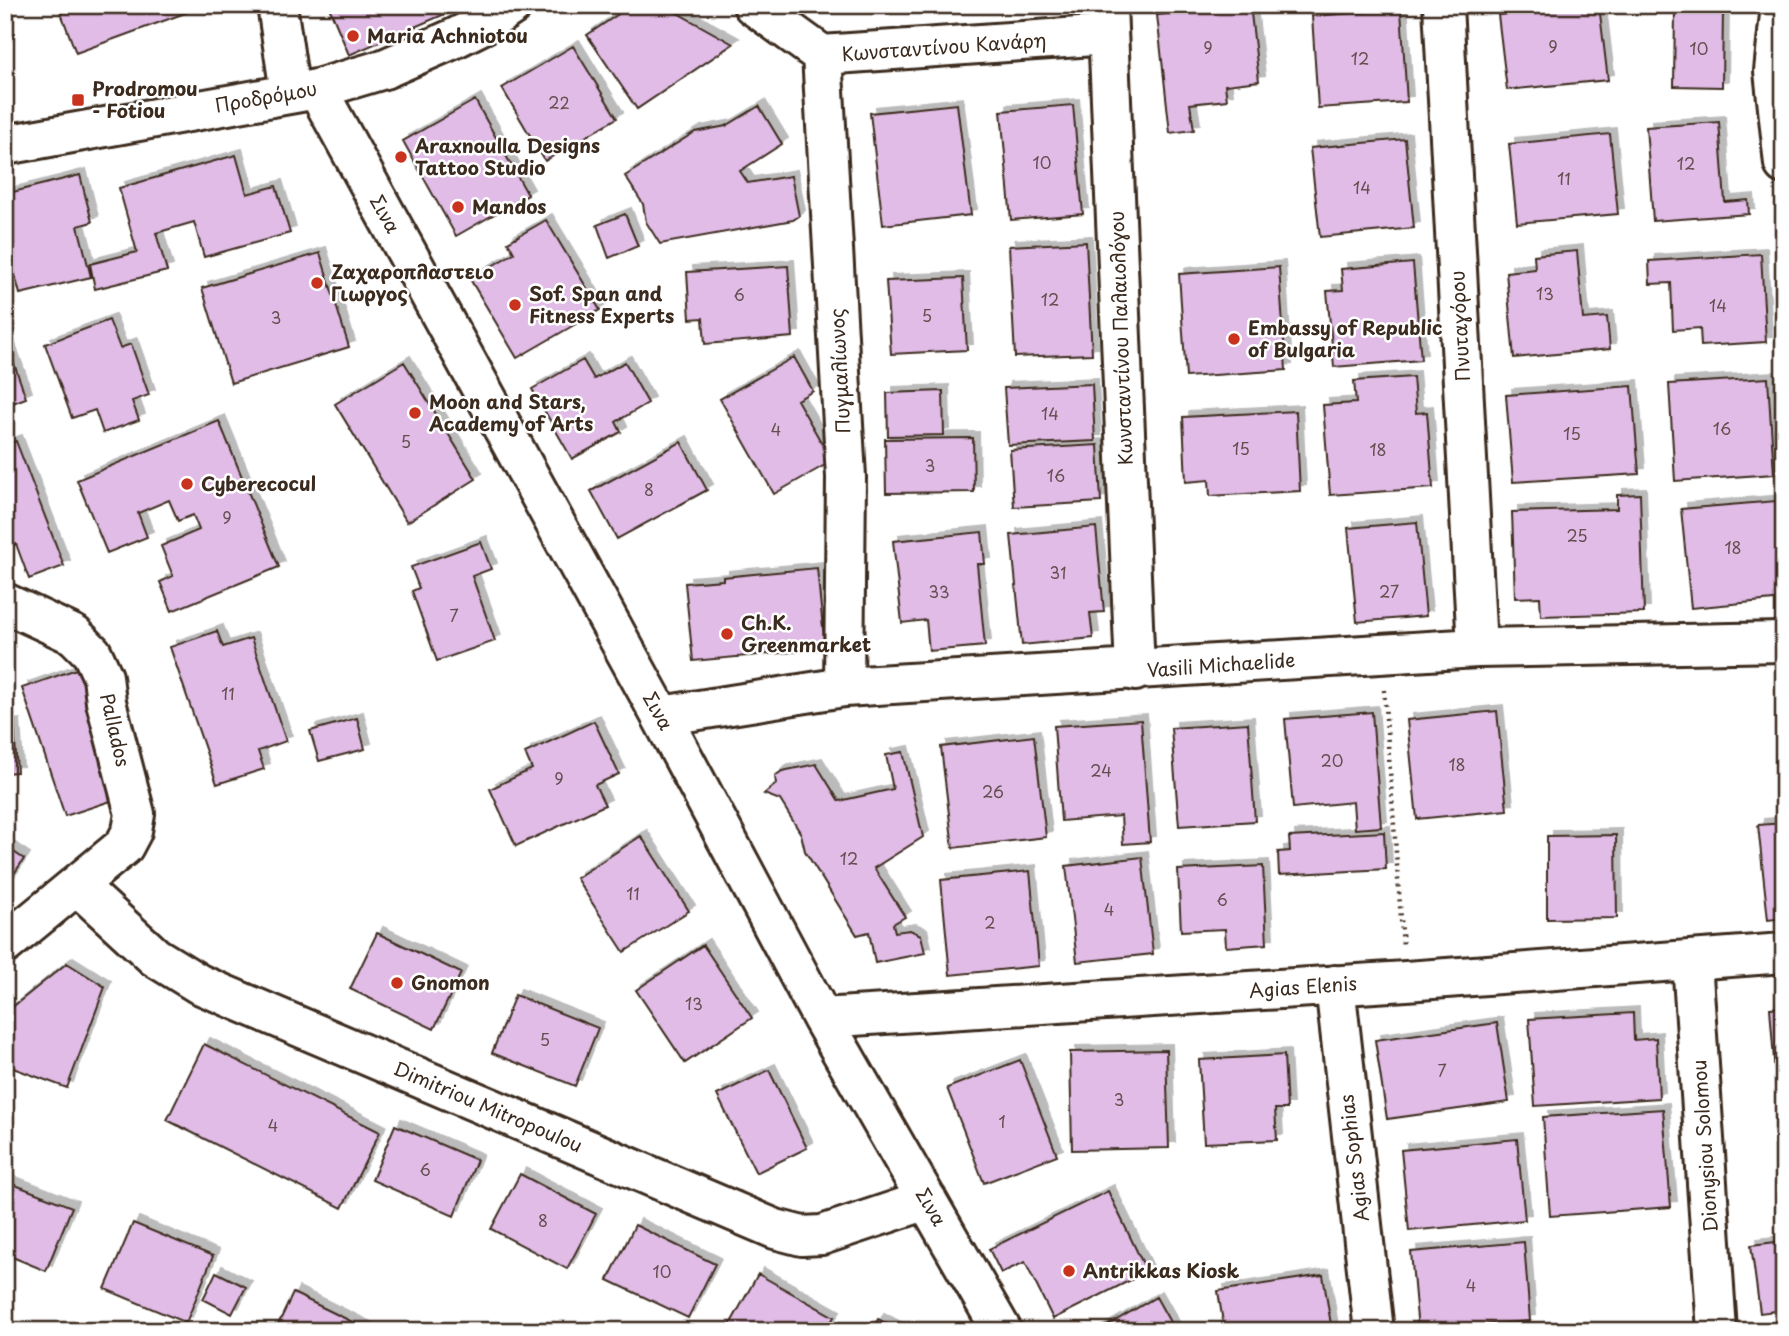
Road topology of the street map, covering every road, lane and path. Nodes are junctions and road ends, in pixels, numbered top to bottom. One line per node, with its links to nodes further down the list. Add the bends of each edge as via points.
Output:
1 (277, 5): 8 (street)
2 (513, 5): 8 (street, Προδρόμου, via 453,39 395,64)
3 (753, 5): 7 (street, Κωνσταντίνου Κανάρη)
4 (1443, 5): 13 (street, Πνυταγόρου)
5 (1781, 5): 10 (street, via 1774,71)
6 (1108, 20): 7 (street, Κωνσταντίνου Κανάρη); 15 (street, Κωνσταντίνου Παλαιολόγου)
7 (822, 55): 16 (street, Πυγμαλίωνος, via 846,477)
8 (303, 91): 9 (street, Προδρόμου); 17 (street, Σινα)
9 (5, 145)
10 (1784, 164)
11 (5, 603): 18 (street, Pallados, via 74,635 92,653 103,677 135,814 124,846)
12 (1784, 642): 13 (street, Vasili Michaelide)
13 (1477, 648): 14 (street, Vasili Michaelide)
14 (1381, 654): 15 (street, Vasili Michaelide); 22 (path)
15 (1135, 671): 16 (street, Vasili Michaelide)
16 (844, 687): 17 (street, Vasili Michaelide)
17 (661, 716): 24 (street, Σινα)
18 (78, 886): 19 (street, Pallados); 25 (street, Dimitriou Mitropoulou, via 155,957 199,984 775,1229 802,1236 822,1235)
19 (5, 944)
20 (1784, 953): 21 (street, Agias Elenis)
21 (1692, 961): 22 (street, Agias Elenis); 28 (street, Dionysiou Solomou)
22 (1406, 981): 23 (street, Agias Elenis)
23 (1335, 985): 24 (street, Agias Elenis); 27 (street, Agias Sophias)
24 (822, 1018): 25 (street, Σινα)
25 (928, 1200): 26 (street, Σινα)
26 (1002, 1331)
27 (1374, 1331)
28 (1717, 1331)

